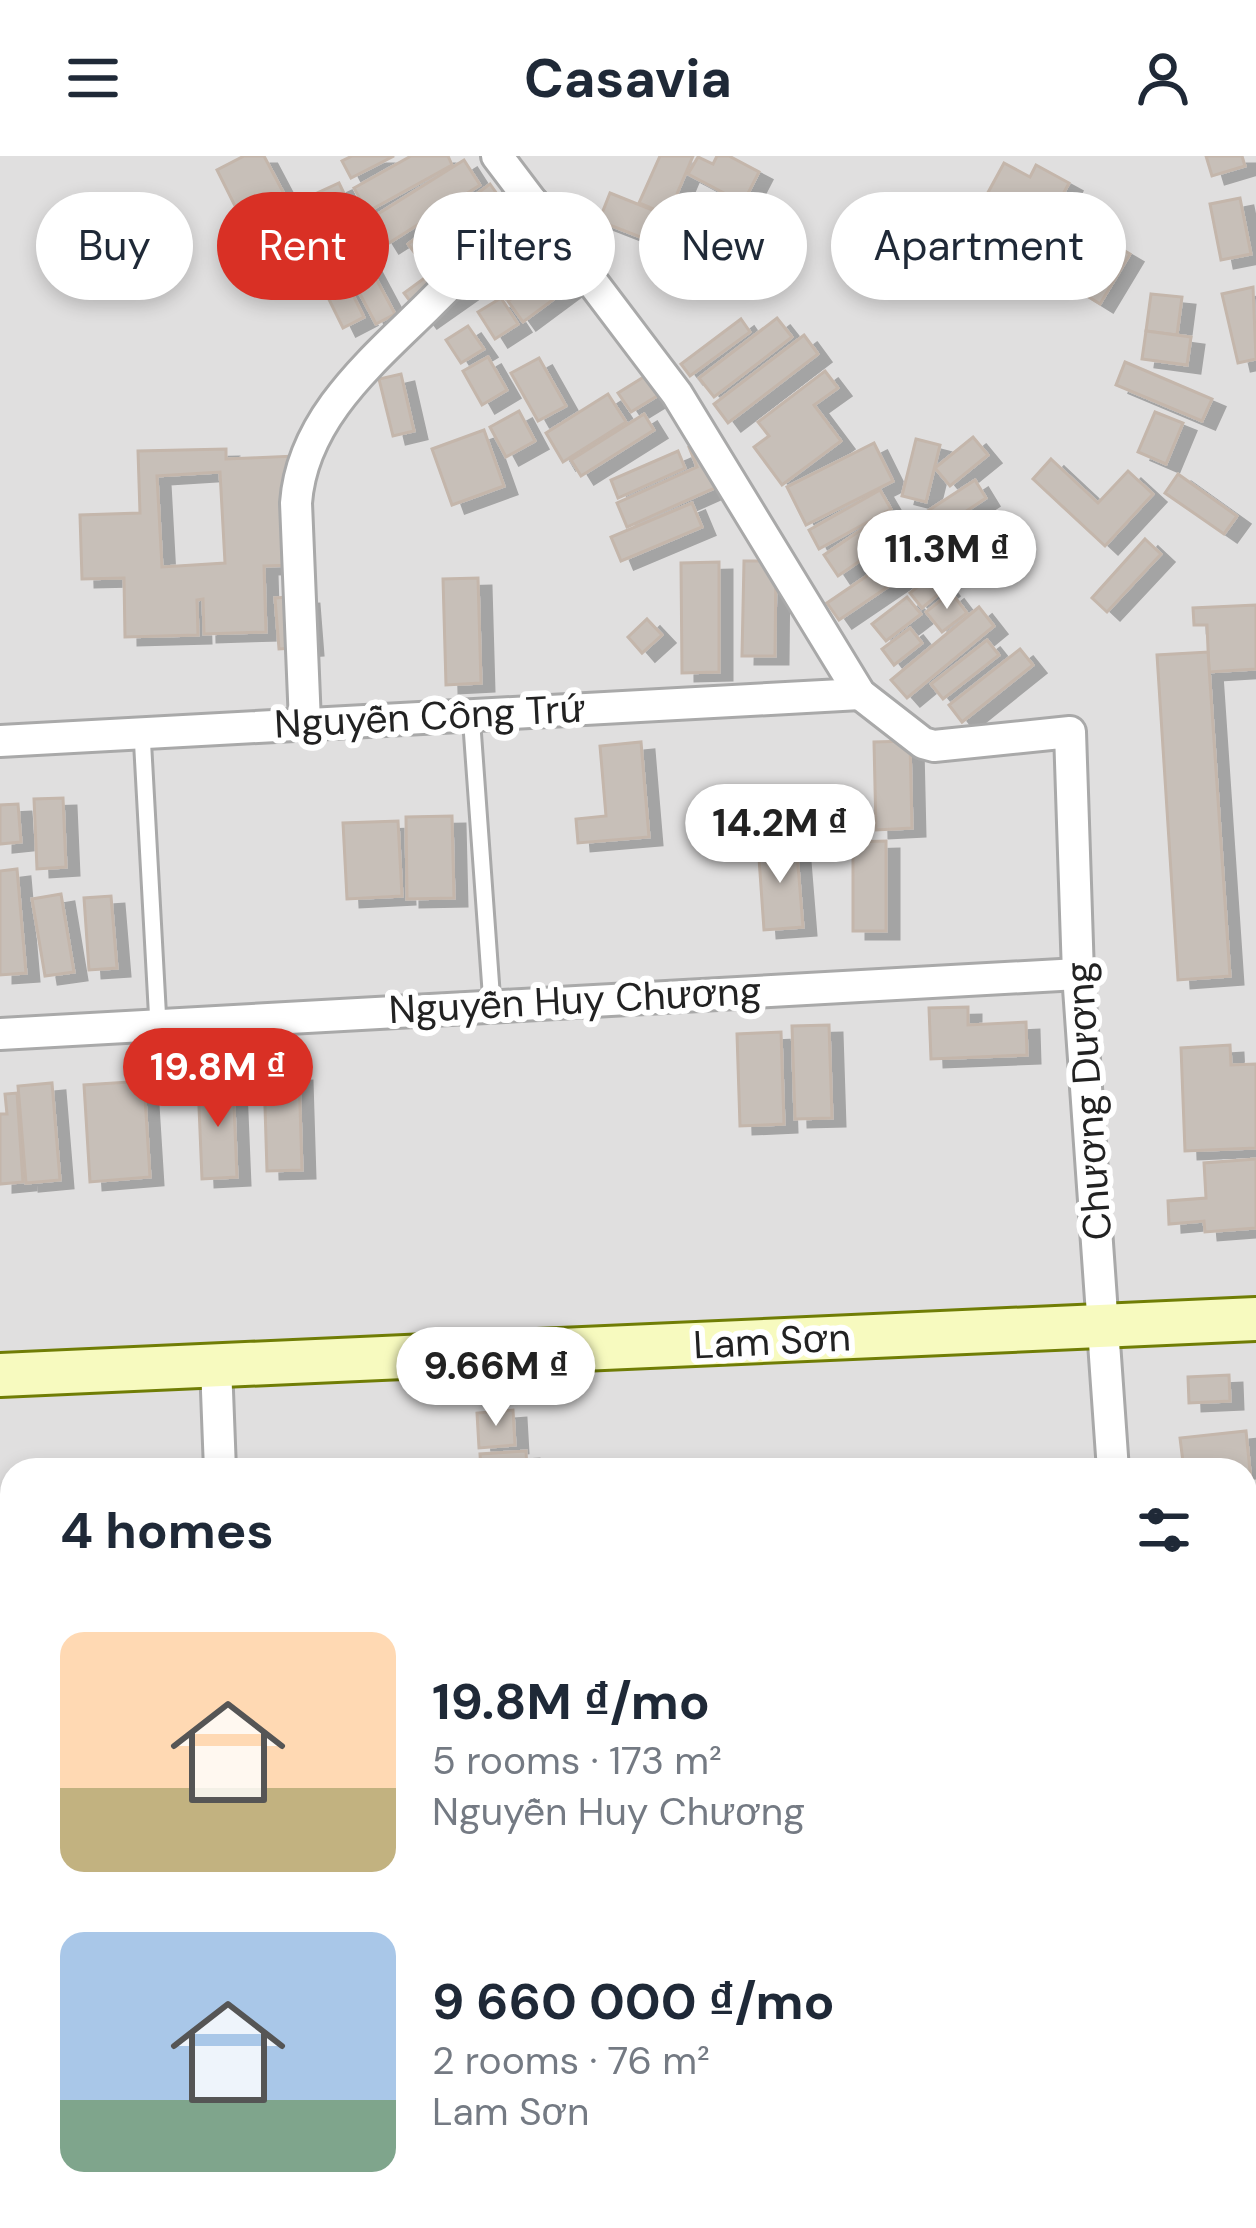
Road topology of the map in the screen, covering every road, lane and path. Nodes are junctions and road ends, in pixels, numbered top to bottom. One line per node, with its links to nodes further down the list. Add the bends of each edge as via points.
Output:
1 (496, 156): 2 (street)
2 (525, 192)
3 (434, 300): 7 (street, via 346,387 298,479)
4 (606, 300): 5 (street, via 677,394)
5 (860, 694): 6 (street, Nguyễn Công Trứ); 10 (street, Chương Dương, via 934,746 1070,732)
6 (470, 713): 7 (street, Nguyễn Công Trứ); 11 (lane)
7 (305, 723): 8 (street, Nguyễn Công Trứ)
8 (142, 733): 9 (street, Nguyễn Công Trứ); 12 (lane)
9 (0, 741)
10 (1078, 974): 11 (street, Nguyễn Huy Chương); 15 (street, Chương Dương)
11 (492, 1004): 12 (street, Nguyễn Huy Chương)
12 (158, 1024): 13 (street, Nguyễn Huy Chương)
13 (0, 1034)
14 (1256, 1319): 15 (street, Lam Sơn)
15 (1103, 1326): 16 (street, Lam Sơn); 19 (street, Chương Dương)
16 (216, 1365): 17 (street, Lam Sơn); 18 (street)
17 (0, 1375)
18 (220, 1458)
19 (1112, 1458)

